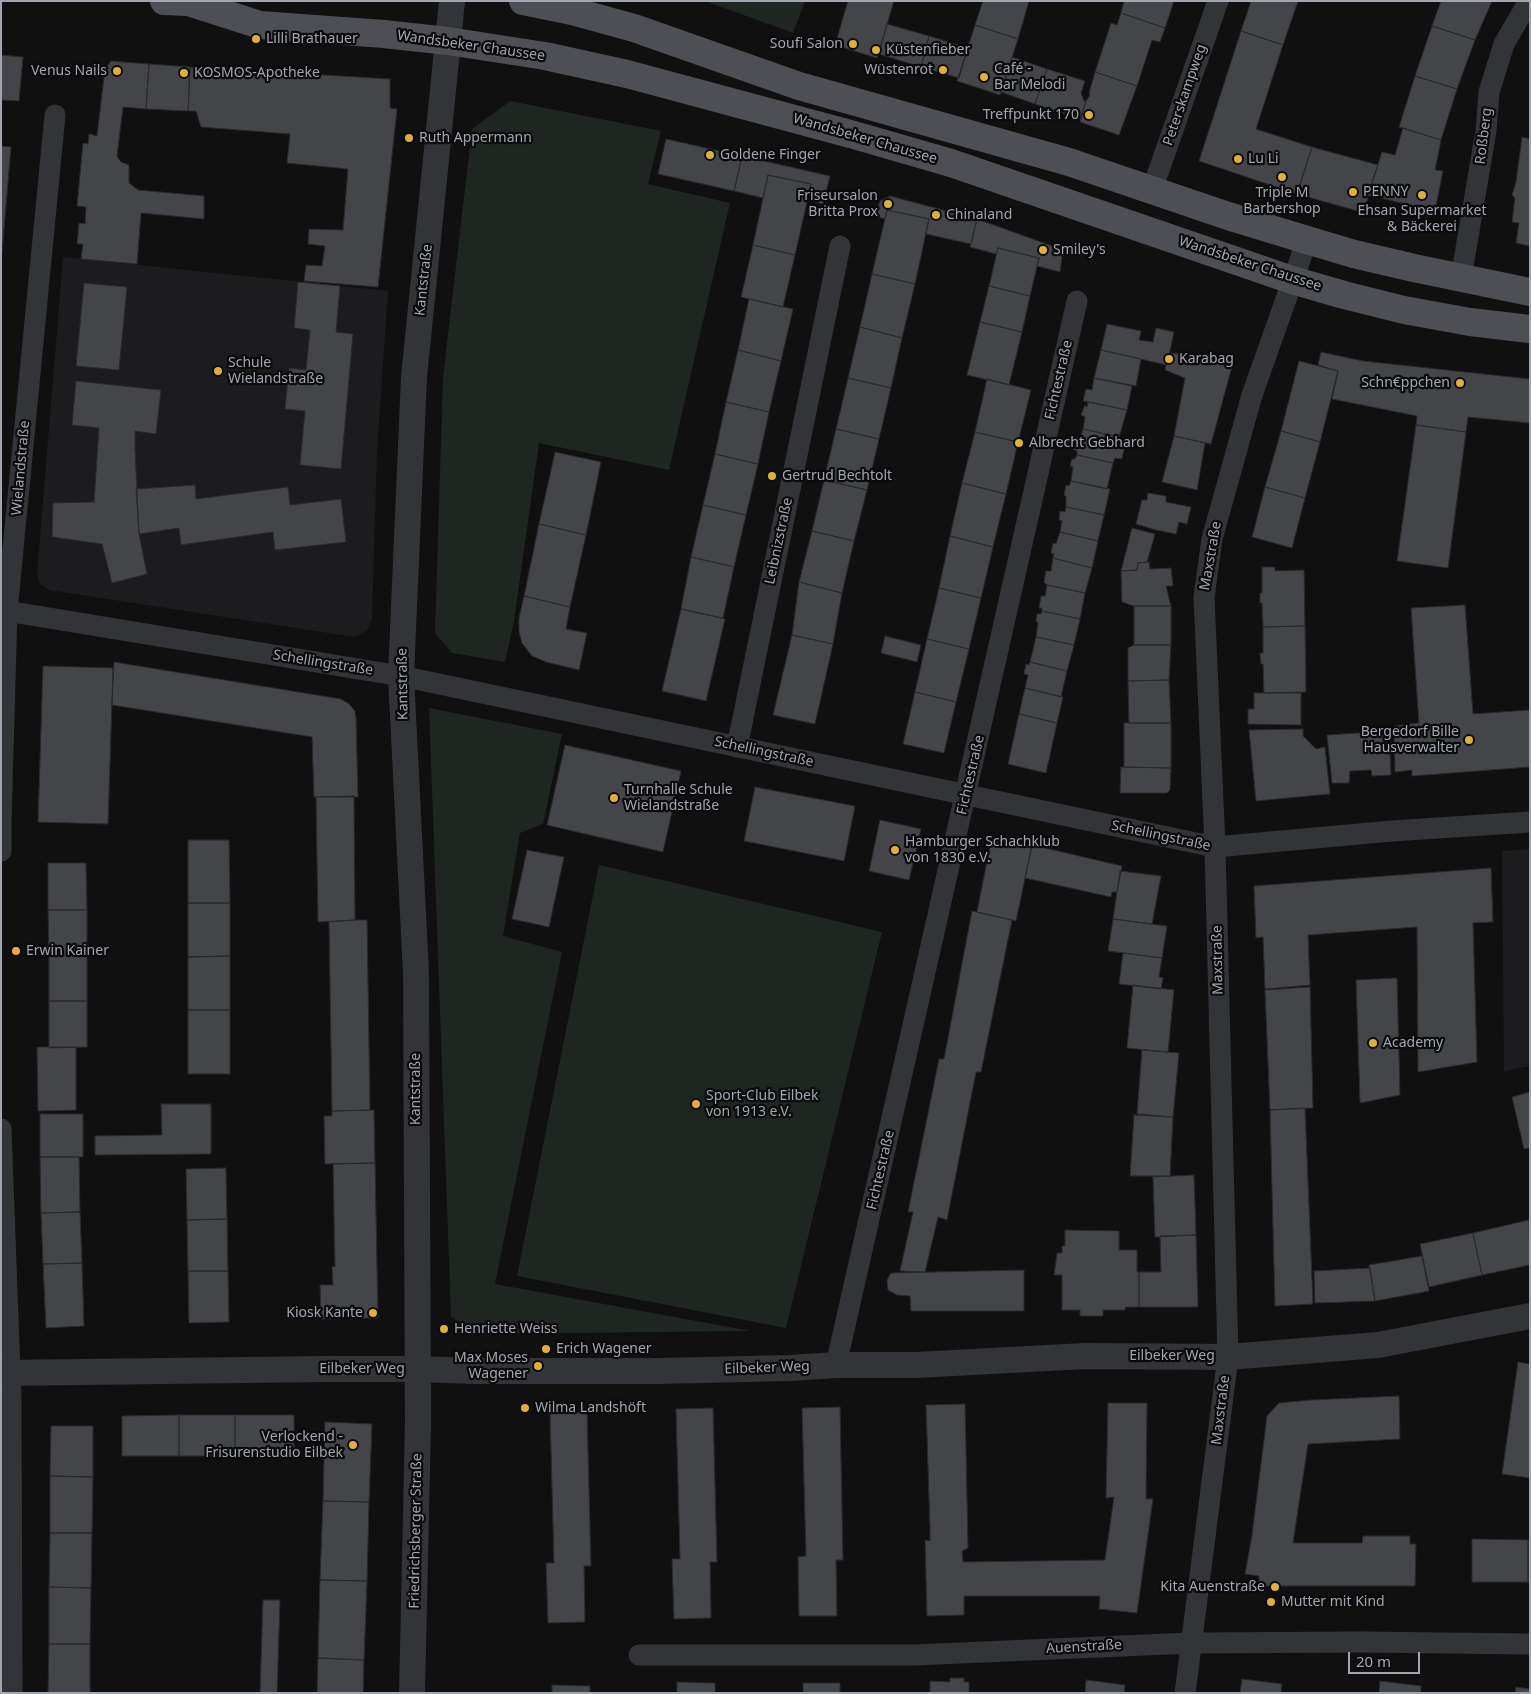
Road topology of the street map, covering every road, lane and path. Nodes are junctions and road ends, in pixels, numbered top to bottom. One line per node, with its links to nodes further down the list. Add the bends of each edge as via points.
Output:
1 (452, 1): 6 (street, Kantstraße)
2 (523, 1): 8 (main road, via 634,28 799,86 1068,162)
3 (1218, 1): 8 (street, Peterskampweg)
4 (1529, 1): 11 (street, Roßberg, via 1504,44 1489,92 1486,131)
5 (182, 2): 6 (main road, Wandsbeker Chaussee, via 260,25)
6 (448, 41): 12 (main road, Wandsbeker Chaussee, via 545,56 627,74 854,135 950,163); 17 (street, Kantstraße, via 414,377)
7 (55, 114): 16 (street, Wielandstraße)
8 (1152, 190): 9 (main road)
9 (1306, 240): 11 (main road); 12 (street, Maxstraße)
10 (840, 246): 18 (street, Leibnizstraße)
11 (1461, 278): 13 (main road)
12 (1292, 280): 15 (main road, Wandsbeker Chaussee, via 1404,310); 22 (street, Maxstraße, via 1252,395 1212,539 1204,597)
13 (1530, 292)
14 (1077, 301): 19 (street, Fichtestraße)
15 (1530, 329)
16 (4, 610): 17 (street, Schellingstraße); 21 (street, Wielandstraße)
17 (401, 676): 18 (street, Schellingstraße); 28 (street, Kantstraße, via 416,973)
18 (737, 747): 19 (street, Schellingstraße)
19 (966, 795): 22 (street, Schellingstraße); 27 (street, Fichtestraße)
20 (1530, 822): 22 (street, Schellingstraße)
21 (1, 823): 23 (street, Wielandstraße)
22 (1215, 848): 26 (street, Maxstraße)
23 (1, 851)
24 (1, 1129): 29 (street)
25 (1530, 1316): 26 (street, Eilbeker Weg, via 1378,1345)
26 (1228, 1357): 27 (street, Eilbeker Weg, via 1085,1356 916,1366); 30 (street, Maxstraße)
27 (836, 1365): 28 (street, Eilbeker Weg, via 639,1371)
28 (418, 1369): 29 (street, Eilbeker Weg); 34 (street, Friedrichsberger Straße)
29 (6, 1372): 33 (street)
30 (1191, 1643): 31 (street, Auenstraße); 32 (street, Auenstraße, via 914,1655); 35 (street, Maxstraße)
31 (1530, 1644)
32 (638, 1655)
33 (12, 1693)
34 (412, 1693)
35 (1185, 1693)

